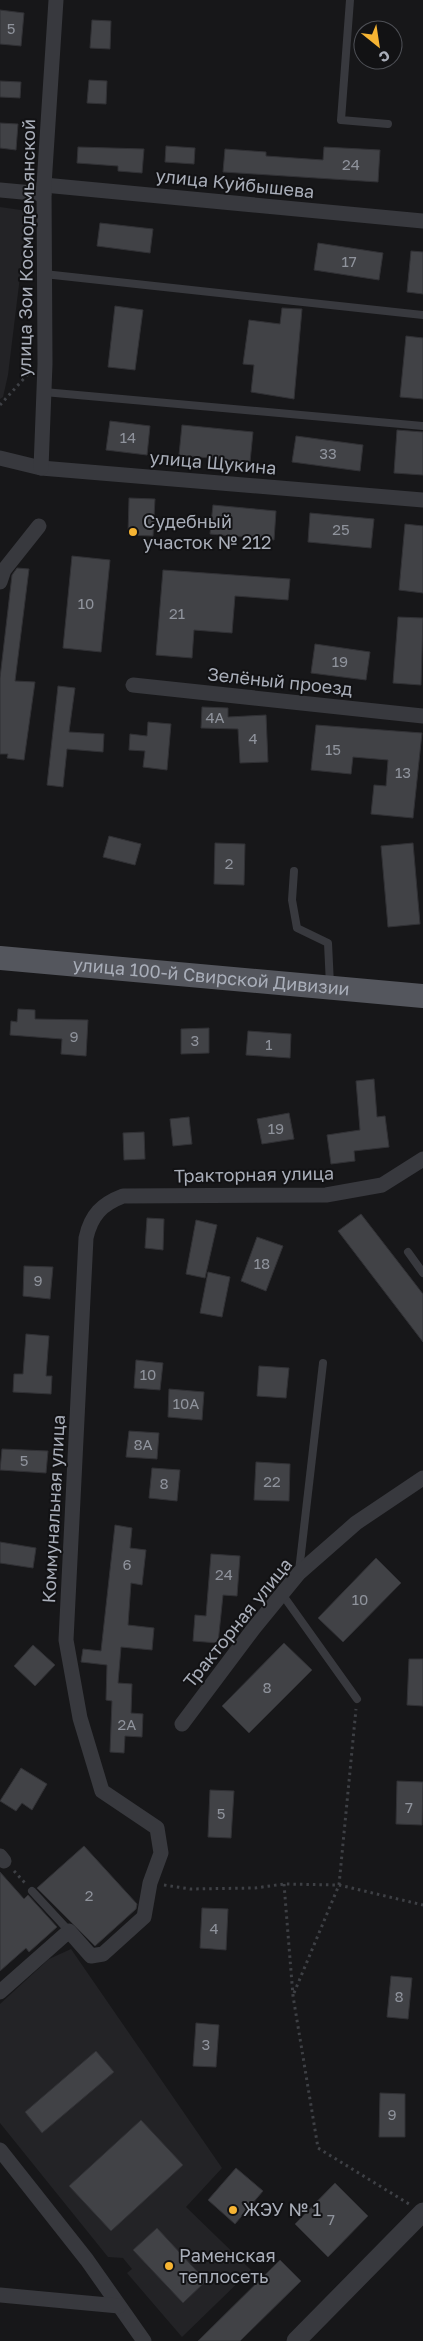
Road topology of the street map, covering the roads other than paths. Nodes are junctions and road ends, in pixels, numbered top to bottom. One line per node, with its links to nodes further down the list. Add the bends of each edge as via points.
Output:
1 (56, 0): 5 (street, улица Зои Космодемьянской)
2 (350, 0): 3 (lane, via 341,120)
3 (388, 124)
4 (0, 190): 5 (street, улица Куйбышева)
5 (44, 190): 6 (street, улица Куйбышева); 7 (street, улица Зои Космодемьянской)
6 (423, 221)
7 (44, 274): 8 (lane); 9 (street, улица Зои Космодемьянской)
8 (423, 315)
9 (44, 392): 10 (lane); 12 (street, улица Зои Космодемьянской)
10 (423, 426)
11 (0, 458): 12 (street, улица Щукина)
12 (41, 468): 13 (street, улица Щукина)
13 (423, 500)
14 (39, 526): 15 (street, via 4,570)
15 (0, 582)
16 (133, 684): 17 (street, Зелёный проезд)
17 (423, 716)
18 (294, 871): 20 (lane, via 292,900 297,928 328,943)
19 (0, 958): 20 (main road, улица 100-й Свирской Дивизии)
20 (330, 987): 21 (main road, улица 100-й Свирской Дивизии)
21 (423, 996)
22 (423, 1159): 23 (street, Тракторная улица, via 382,1185 326,1194 123,1196 107,1202)
23 (89, 1224): 33 (street, Коммунальная улица, via 66,1640 80,1718 102,1791 157,1828 161,1853 150,1883 144,1917 103,1954 91,1956)
24 (408, 1252): 25 (lane)
25 (423, 1273)
26 (323, 1363): 28 (lane)
27 (423, 1478): 28 (street, Тракторная улица, via 356,1523)
28 (299, 1573): 29 (street, Тракторная улица)
29 (282, 1594): 30 (lane); 31 (street, Тракторная улица)
30 (357, 1699)
31 (182, 1724)
32 (32, 1891): 33 (lane)
33 (69, 1931): 34 (street)
34 (0, 1992)
35 (0, 2150): 38 (street)
36 (423, 2212): 40 (street)
37 (0, 2295): 38 (street)
38 (119, 2306): 39 (street)
39 (144, 2341)
40 (296, 2341)

